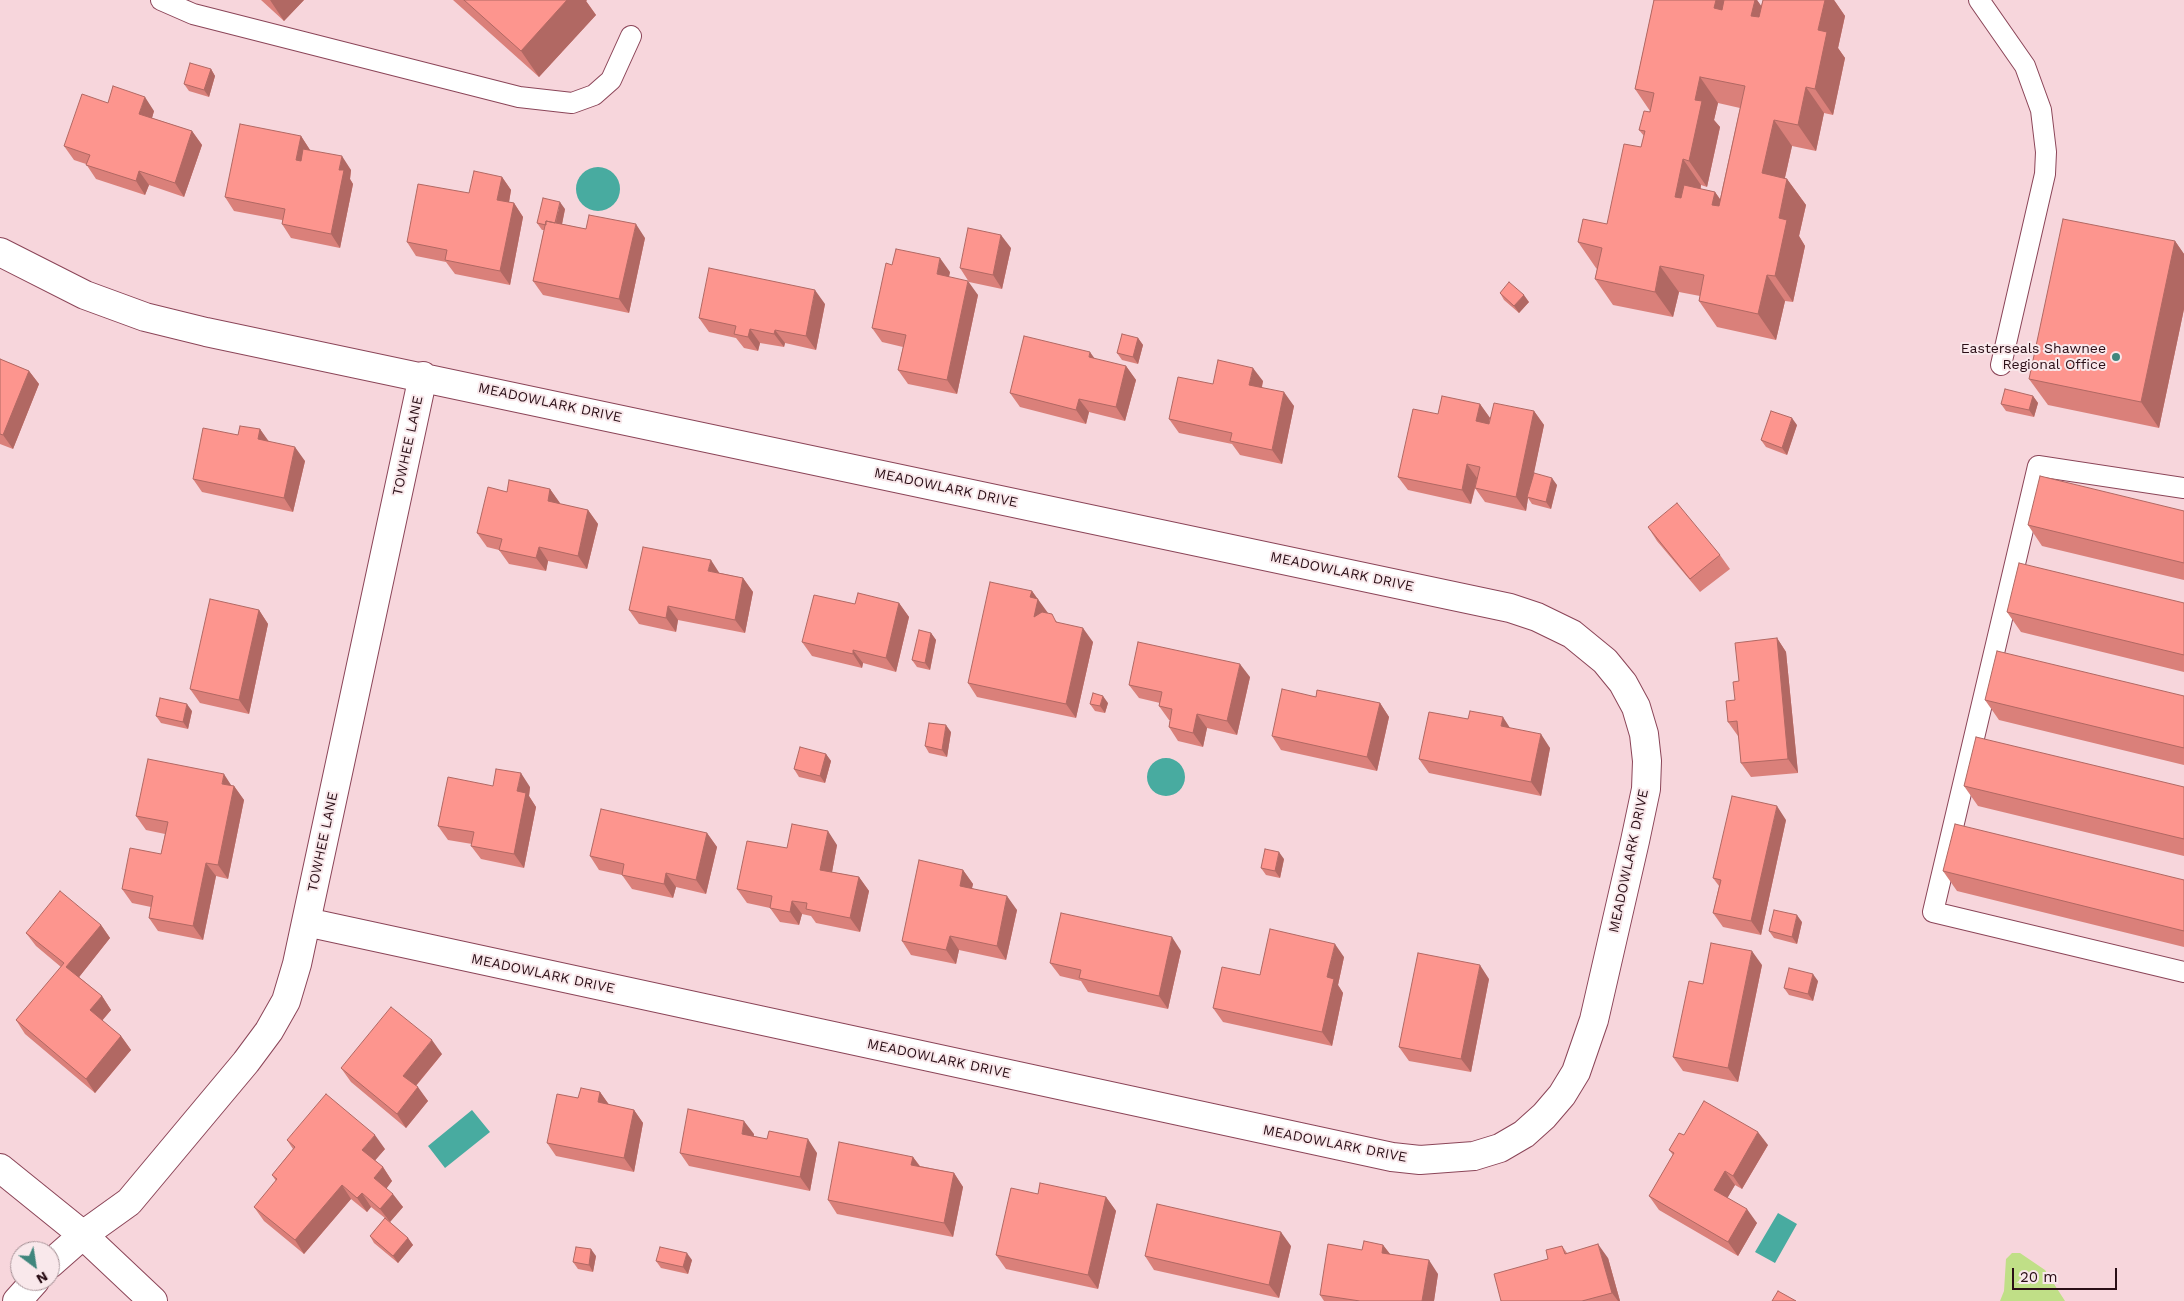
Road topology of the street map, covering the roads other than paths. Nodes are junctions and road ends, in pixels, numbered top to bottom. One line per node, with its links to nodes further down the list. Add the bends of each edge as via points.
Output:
1 (161, 0): 3 (lane, via 193,14 510,95 572,103 594,95 611,80)
2 (1979, 0): 5 (lane, via 2025,66 2041,110 2046,152 2045,174)
3 (631, 36)
4 (0, 252): 6 (street, MEADOWLARK DRIVE, via 85,296 145,317)
5 (2001, 365)
6 (423, 376): 8 (street, TOWHEE LANE); 8 (street, MEADOWLARK DRIVE, via 1510,608 1536,617 1585,642 1623,682 1636,707 1647,761 1646,788 1635,841 1594,1020 1576,1072 1562,1095 1524,1134 1500,1148 1474,1156 1420,1160 1373,1153)
7 (2184, 488): 9 (lane, via 2038,466 1933,912)
8 (306, 922): 11 (street, TOWHEE LANE, via 286,1001 269,1031 129,1202)
9 (2184, 972)
10 (0, 1168): 11 (street)
11 (83, 1235): 12 (street, TOWHEE LANE); 15 (street)
12 (60, 1255)
13 (26, 1291): 14 (street)
14 (17, 1301)
15 (152, 1301)

